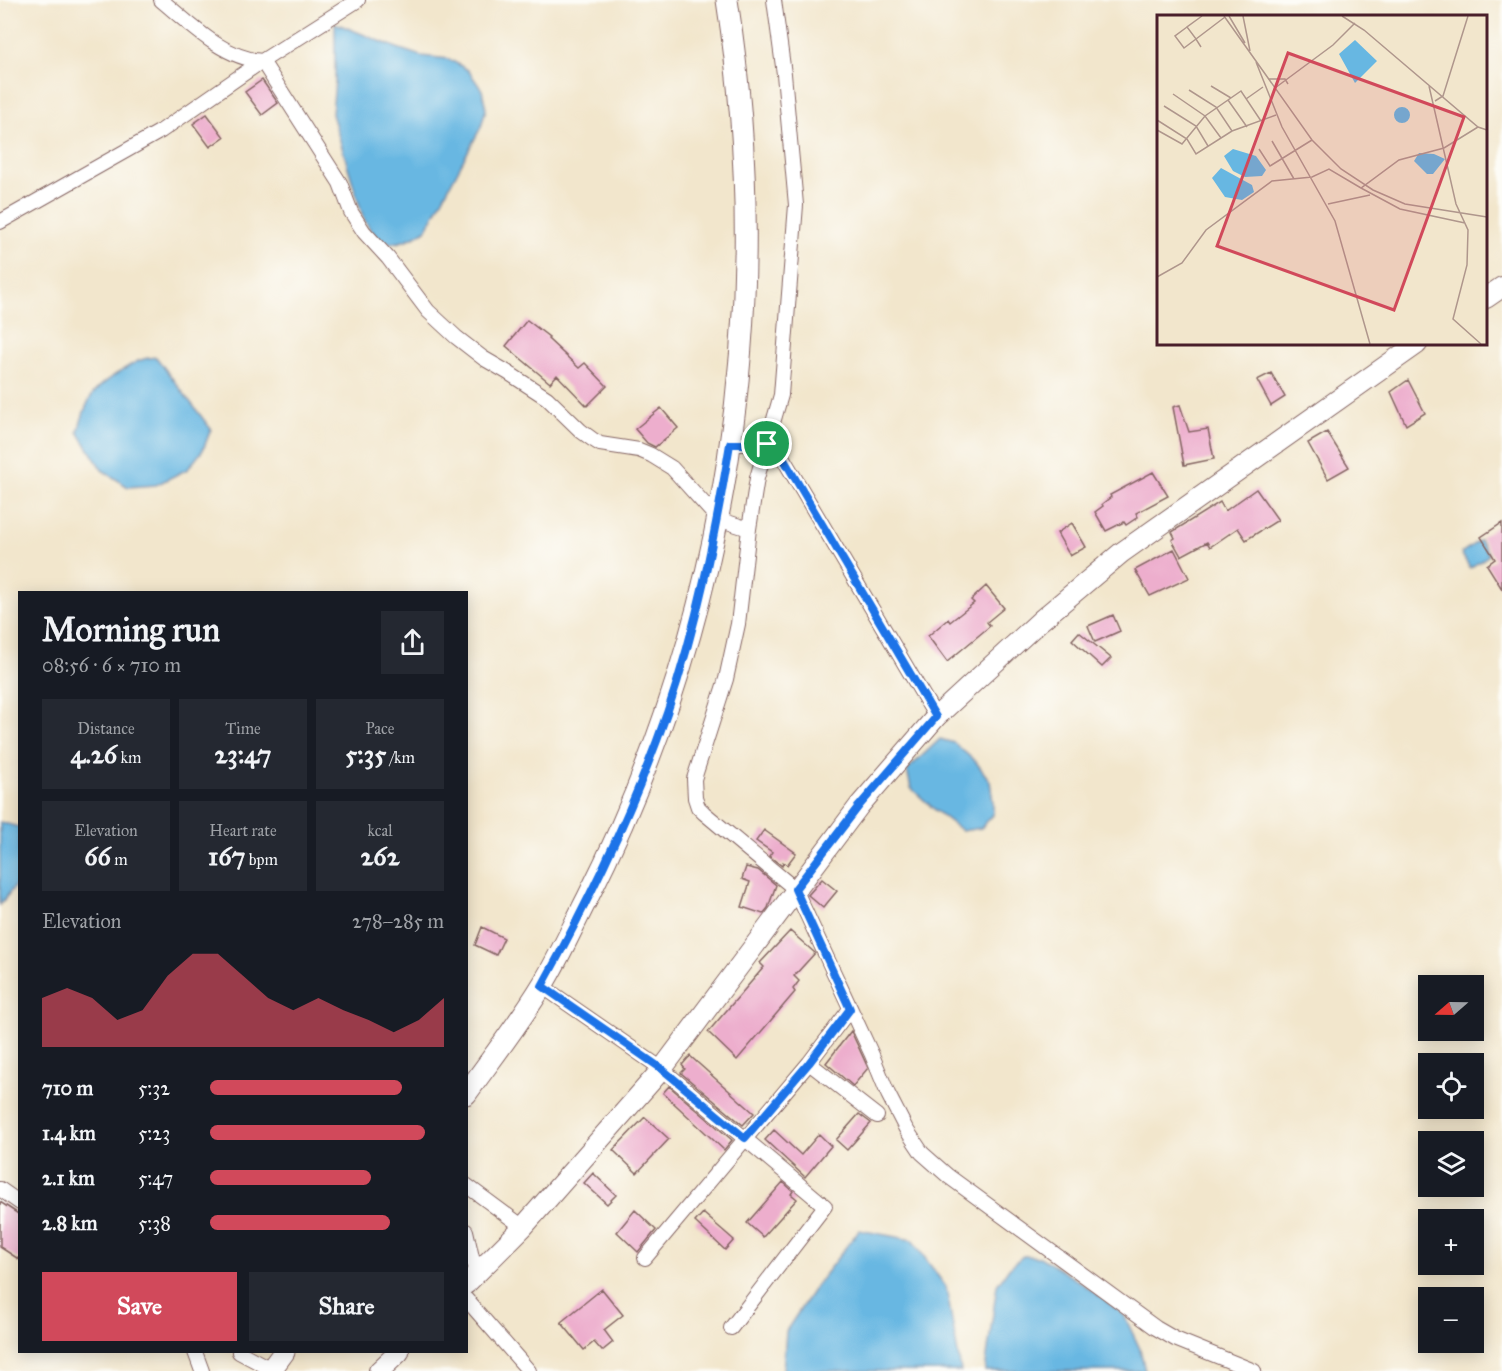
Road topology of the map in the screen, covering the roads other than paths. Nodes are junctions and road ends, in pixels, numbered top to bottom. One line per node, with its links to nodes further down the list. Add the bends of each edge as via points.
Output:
1 (161, 0): 5 (street, via 235,55)
2 (358, 0): 5 (street)
3 (727, 0): 10 (main road, via 743,137 746,275)
4 (774, 0): 11 (street, via 796,205 781,395)
5 (262, 61): 6 (street, via 161,131); 12 (street, via 340,183 364,232 428,311 483,358 547,398 592,439 639,450 672,468)
6 (0, 222)
7 (1502, 287): 8 (street)
8 (1487, 297)
9 (1417, 345): 14 (street, via 1121,553)
10 (730, 444): 11 (street); 12 (main road)
11 (767, 444): 13 (street); 14 (street, via 780,453)
12 (718, 519): 13 (street); 16 (main road, via 697,610 666,714 622,826)
13 (749, 529): 15 (street, via 726,679 696,767 693,790 698,807 711,820)
14 (936, 717): 15 (street, via 859,806)
15 (795, 889): 17 (street); 19 (street)
16 (542, 986): 19 (street); 20 (main road)
17 (850, 1009): 18 (street); 40 (street, via 888,1094 922,1154 1156,1328 1175,1340)
18 (809, 1063): 21 (street); 22 (street)
19 (662, 1069): 22 (street); 26 (street)
20 (468, 1091)
21 (877, 1116)
22 (745, 1138): 28 (street); 31 (street, via 825,1206)
23 (468, 1186): 26 (street)
24 (0, 1189): 25 (street)
25 (18, 1202)
26 (523, 1227): 29 (street)
27 (468, 1251): 29 (street)
28 (645, 1258)
29 (471, 1280)
30 (468, 1301): 39 (street)
31 (731, 1328)
32 (195, 1353): 37 (street)
33 (241, 1353): 36 (street)
34 (283, 1353): 36 (main road)
35 (398, 1353): 38 (street)
36 (271, 1370)
37 (202, 1371)
38 (379, 1371)
39 (529, 1371)
40 (1254, 1371)

